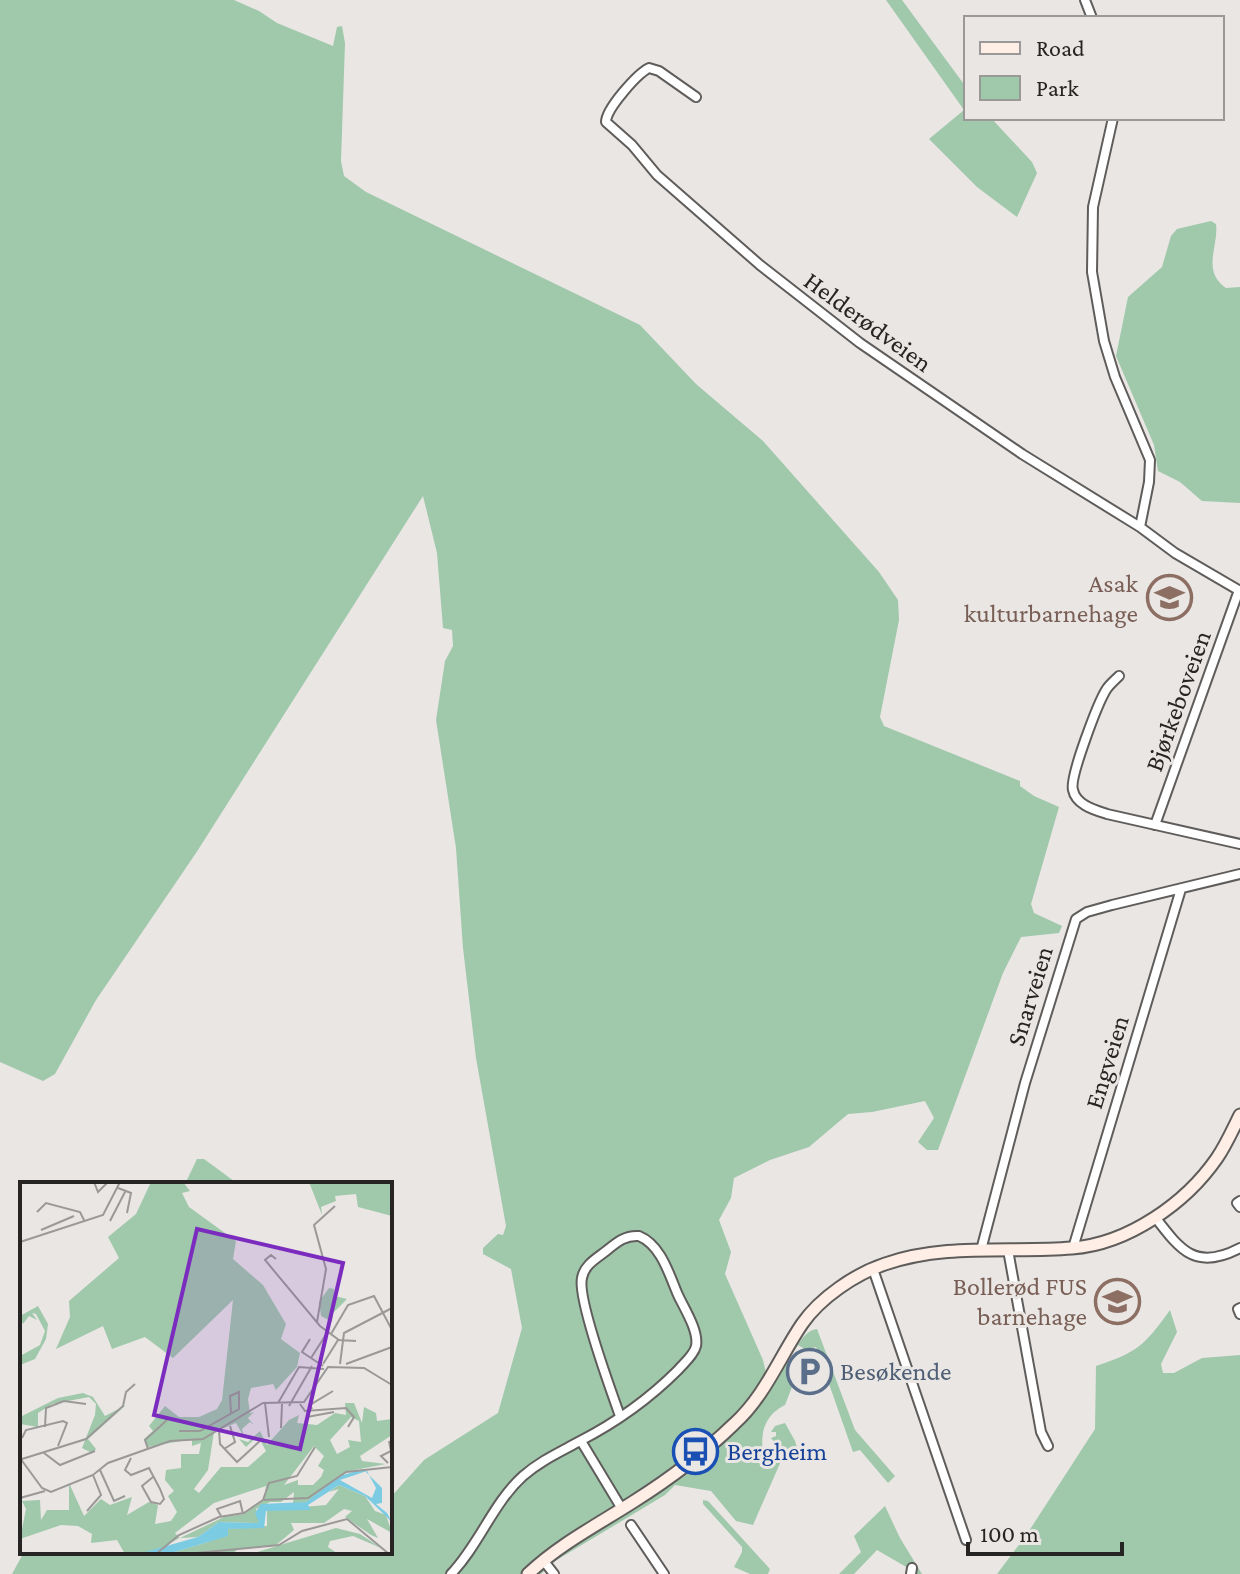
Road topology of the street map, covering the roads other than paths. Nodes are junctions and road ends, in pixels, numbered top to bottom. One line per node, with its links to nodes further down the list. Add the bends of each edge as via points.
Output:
1 (696, 97): 3 (street, Helderødveien, via 649,68 608,111 606,122 657,175 799,297 1010,446)
2 (1113, 120): 3 (street, via 1093,207 1092,272 1115,377 1150,460)
3 (1140, 527): 4 (street, Helderødveien)
4 (1239, 590): 6 (street, Bjørkeboveien)
5 (1119, 676): 6 (street, via 1107,688 1094,719 1072,790 1097,811)
6 (1155, 825): 7 (street)
7 (1240, 844)
8 (1240, 874): 9 (street, Snarveien)
9 (1181, 889): 12 (street, Engveien); 14 (street, Snarveien, via 1087,912 1073,923)
10 (1240, 1115): 11 (main road, via 1195,1185)
11 (1155, 1217): 12 (main road, via 1112,1239); 13 (street, via 1176,1245 1199,1258)
12 (1073, 1248): 15 (main road)
13 (1240, 1248)
14 (981, 1250): 15 (main road); 16 (main road, via 929,1252)
15 (1008, 1250): 19 (street, via 1041,1432)
16 (873, 1269): 20 (main road, via 826,1299 803,1322 767,1386 734,1425); 22 (street)
17 (620, 1416): 17 (street, via 581,1282 587,1266 621,1239 639,1236 656,1248 696,1344 666,1381); 18 (street)
18 (581, 1441): 20 (street); 24 (street, via 520,1479)
19 (1048, 1446)
20 (622, 1509): 23 (main road)
21 (631, 1525): 27 (street)
22 (966, 1540)
23 (543, 1560): 25 (main road); 26 (street)
24 (451, 1574)
25 (528, 1574)
26 (554, 1574)
27 (664, 1574)

